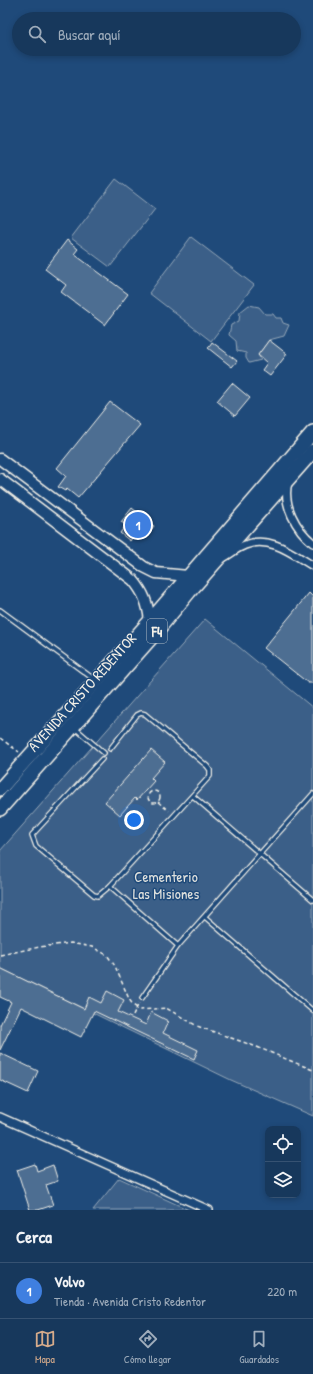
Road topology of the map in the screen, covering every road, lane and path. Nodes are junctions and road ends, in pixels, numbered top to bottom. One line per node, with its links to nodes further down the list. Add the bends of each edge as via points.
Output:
1 (313, 432): 10 (highway, AVENIDA CRISTO REDENTOR / F4)
2 (313, 451): 4 (highway, AVENIDA CRISTO REDENTOR / F4)
3 (0, 459): 9 (main road)
4 (289, 478): 6 (street, via 287,501 290,512 301,531); 7 (highway, AVENIDA CRISTO REDENTOR / F4)
5 (0, 479): 11 (main road)
6 (313, 543)
7 (218, 561): 8 (street, via 245,545 269,543 283,548); 15 (highway, AVENIDA CRISTO REDENTOR / F4)
8 (313, 566)
9 (144, 567): 10 (main road, via 156,573); 11 (main road)
10 (188, 576): 13 (highway, AVENIDA CRISTO REDENTOR / F4)
11 (133, 580): 13 (main road, via 143,592)
12 (0, 610): 14 (lane)
13 (150, 621): 14 (highway, AVENIDA CRISTO REDENTOR / F4)
14 (96, 680): 19 (highway, AVENIDA CRISTO REDENTOR / F4)
15 (73, 726): 18 (lane); 25 (highway, AVENIDA CRISTO REDENTOR / F4)
16 (0, 738): 19 (path)
17 (110, 749): 23 (lane, via 137,715 145,714 210,770 210,776)
18 (104, 753)
19 (27, 758): 21 (highway, AVENIDA CRISTO REDENTOR / F4)
20 (102, 759): 28 (lane, via 32,835 36,846 94,895 102,894)
21 (0, 788)
22 (313, 794): 27 (lane)
23 (193, 796): 26 (lane); 27 (lane)
24 (158, 802): 24 (path, via 154,804 149,801 147,796 150,792 160,794); 26 (path)
25 (0, 809)
26 (175, 815): 28 (lane)
27 (260, 853): 29 (lane); 30 (lane)
28 (110, 886): 31 (lane)
29 (313, 900)
30 (205, 917): 31 (lane); 35 (lane)
31 (178, 946): 33 (lane)
32 (0, 955): 34 (path, via 40,946 71,943 92,947 107,955 115,966 129,999)
33 (142, 998): 34 (path)
34 (137, 1008): 36 (path); 37 (path, via 166,1008 197,1026)
35 (313, 1011)
36 (133, 1016)
37 (313, 1070)
38 (0, 1117): 39 (street)
39 (210, 1210)

